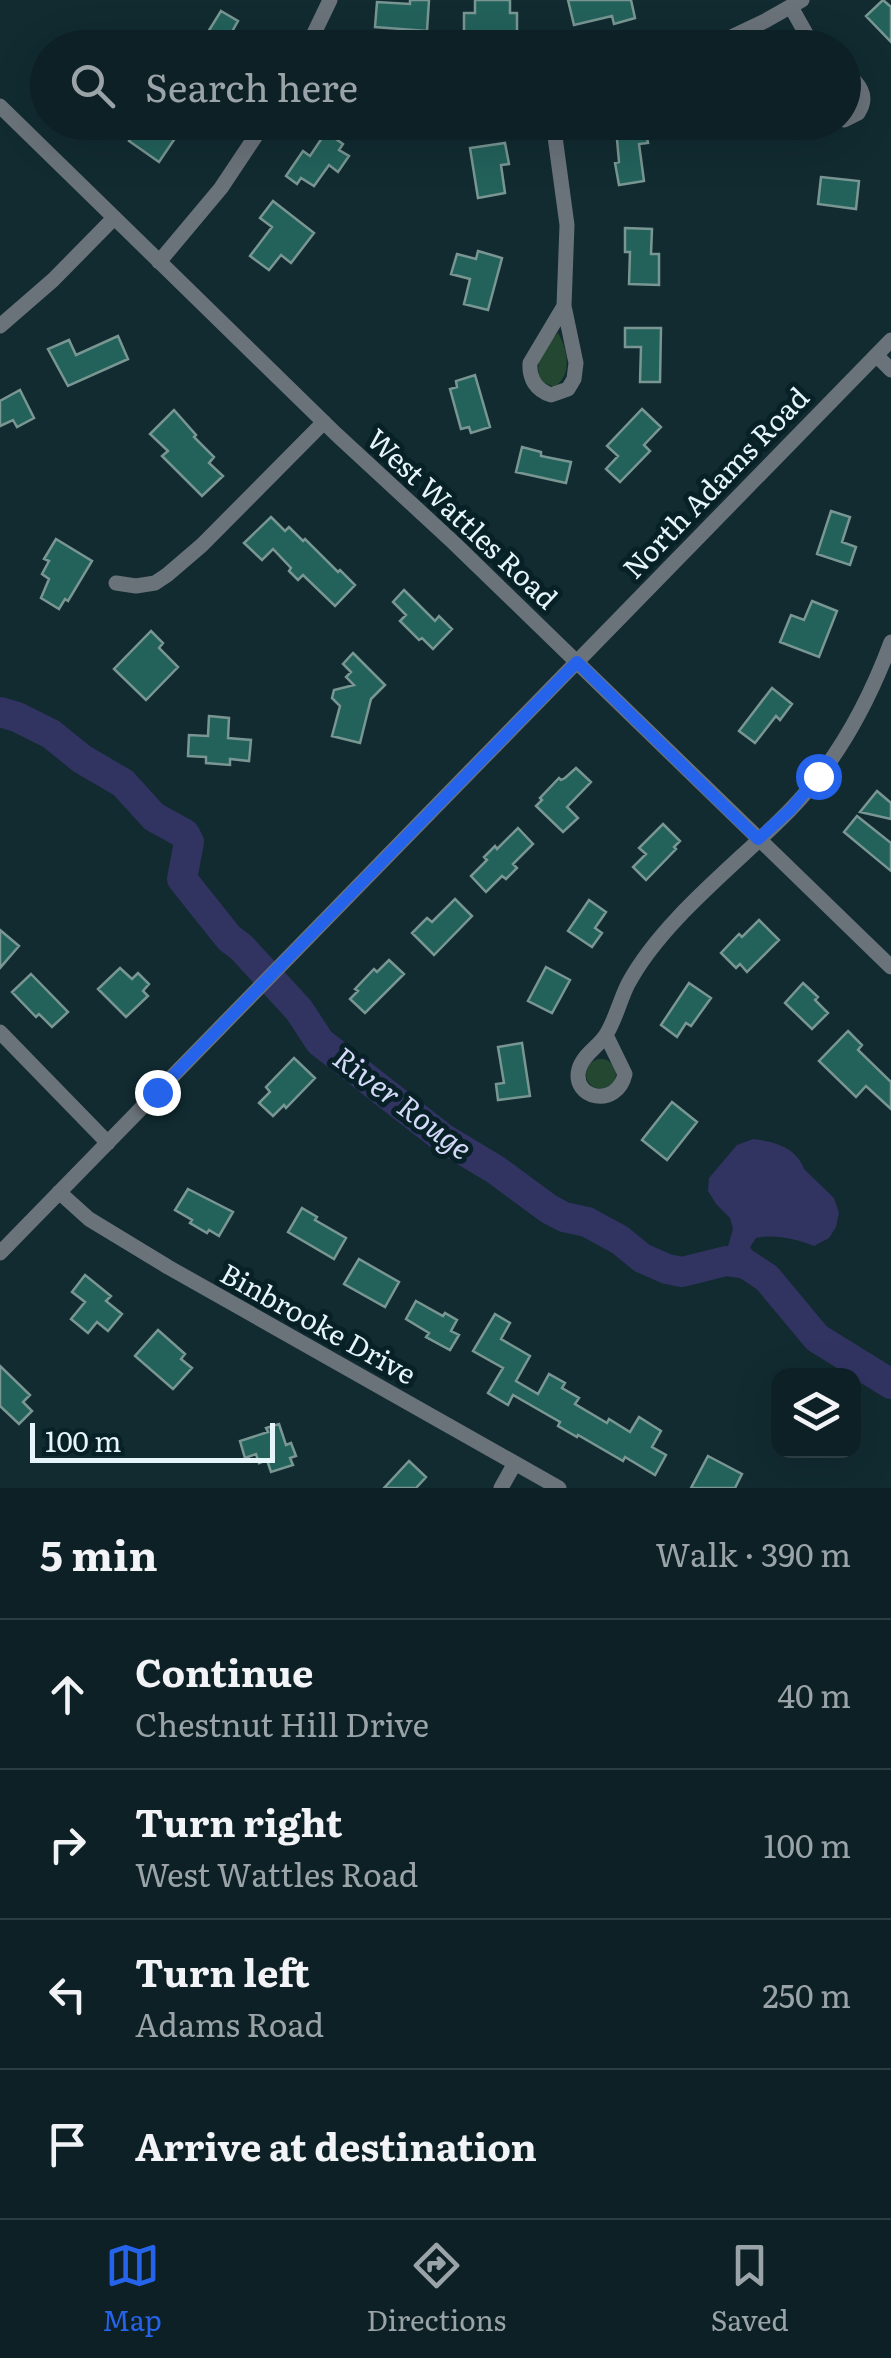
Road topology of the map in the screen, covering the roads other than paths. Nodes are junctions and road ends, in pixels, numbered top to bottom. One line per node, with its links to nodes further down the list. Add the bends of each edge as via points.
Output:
1 (330, 0): 3 (street)
2 (796, 4): 4 (street); 5 (street)
3 (315, 30)
4 (744, 30)
5 (807, 30)
6 (0, 106): 7 (street, West Wattles Road)
7 (30, 135)
8 (35, 140): 11 (street, West Wattles Road)
9 (254, 140): 12 (street)
10 (555, 140): 13 (street, via 568,242)
11 (114, 218): 12 (street, West Wattles Road); 14 (street)
12 (159, 262): 18 (street, West Wattles Road)
13 (564, 306): 13 (street, via 530,363 535,386 552,395 568,388 576,372)
14 (0, 326)
15 (891, 340): 16 (street, North Adams Road)
16 (876, 355): 17 (street); 21 (street, North Adams Road)
17 (891, 370)
18 (324, 422): 19 (street, via 168,576 136,586); 21 (street, West Wattles Road)
19 (116, 583)
20 (891, 642): 22 (street, via 837,750)
21 (577, 662): 22 (street, West Wattles Road); 26 (street, North Adams Road)
22 (758, 839): 23 (street, West Wattles Road); 25 (street, via 653,947)
23 (891, 967)
24 (0, 1032): 26 (street)
25 (606, 1036)
26 (108, 1143): 27 (street, North Adams Road)
27 (60, 1192): 28 (street, North Adams Road); 29 (street, Binbrooke Drive, via 89,1218 196,1284)
28 (0, 1253)
29 (515, 1463): 30 (street); 31 (street, Binbrooke Drive)
30 (501, 1488)
31 (560, 1488)

